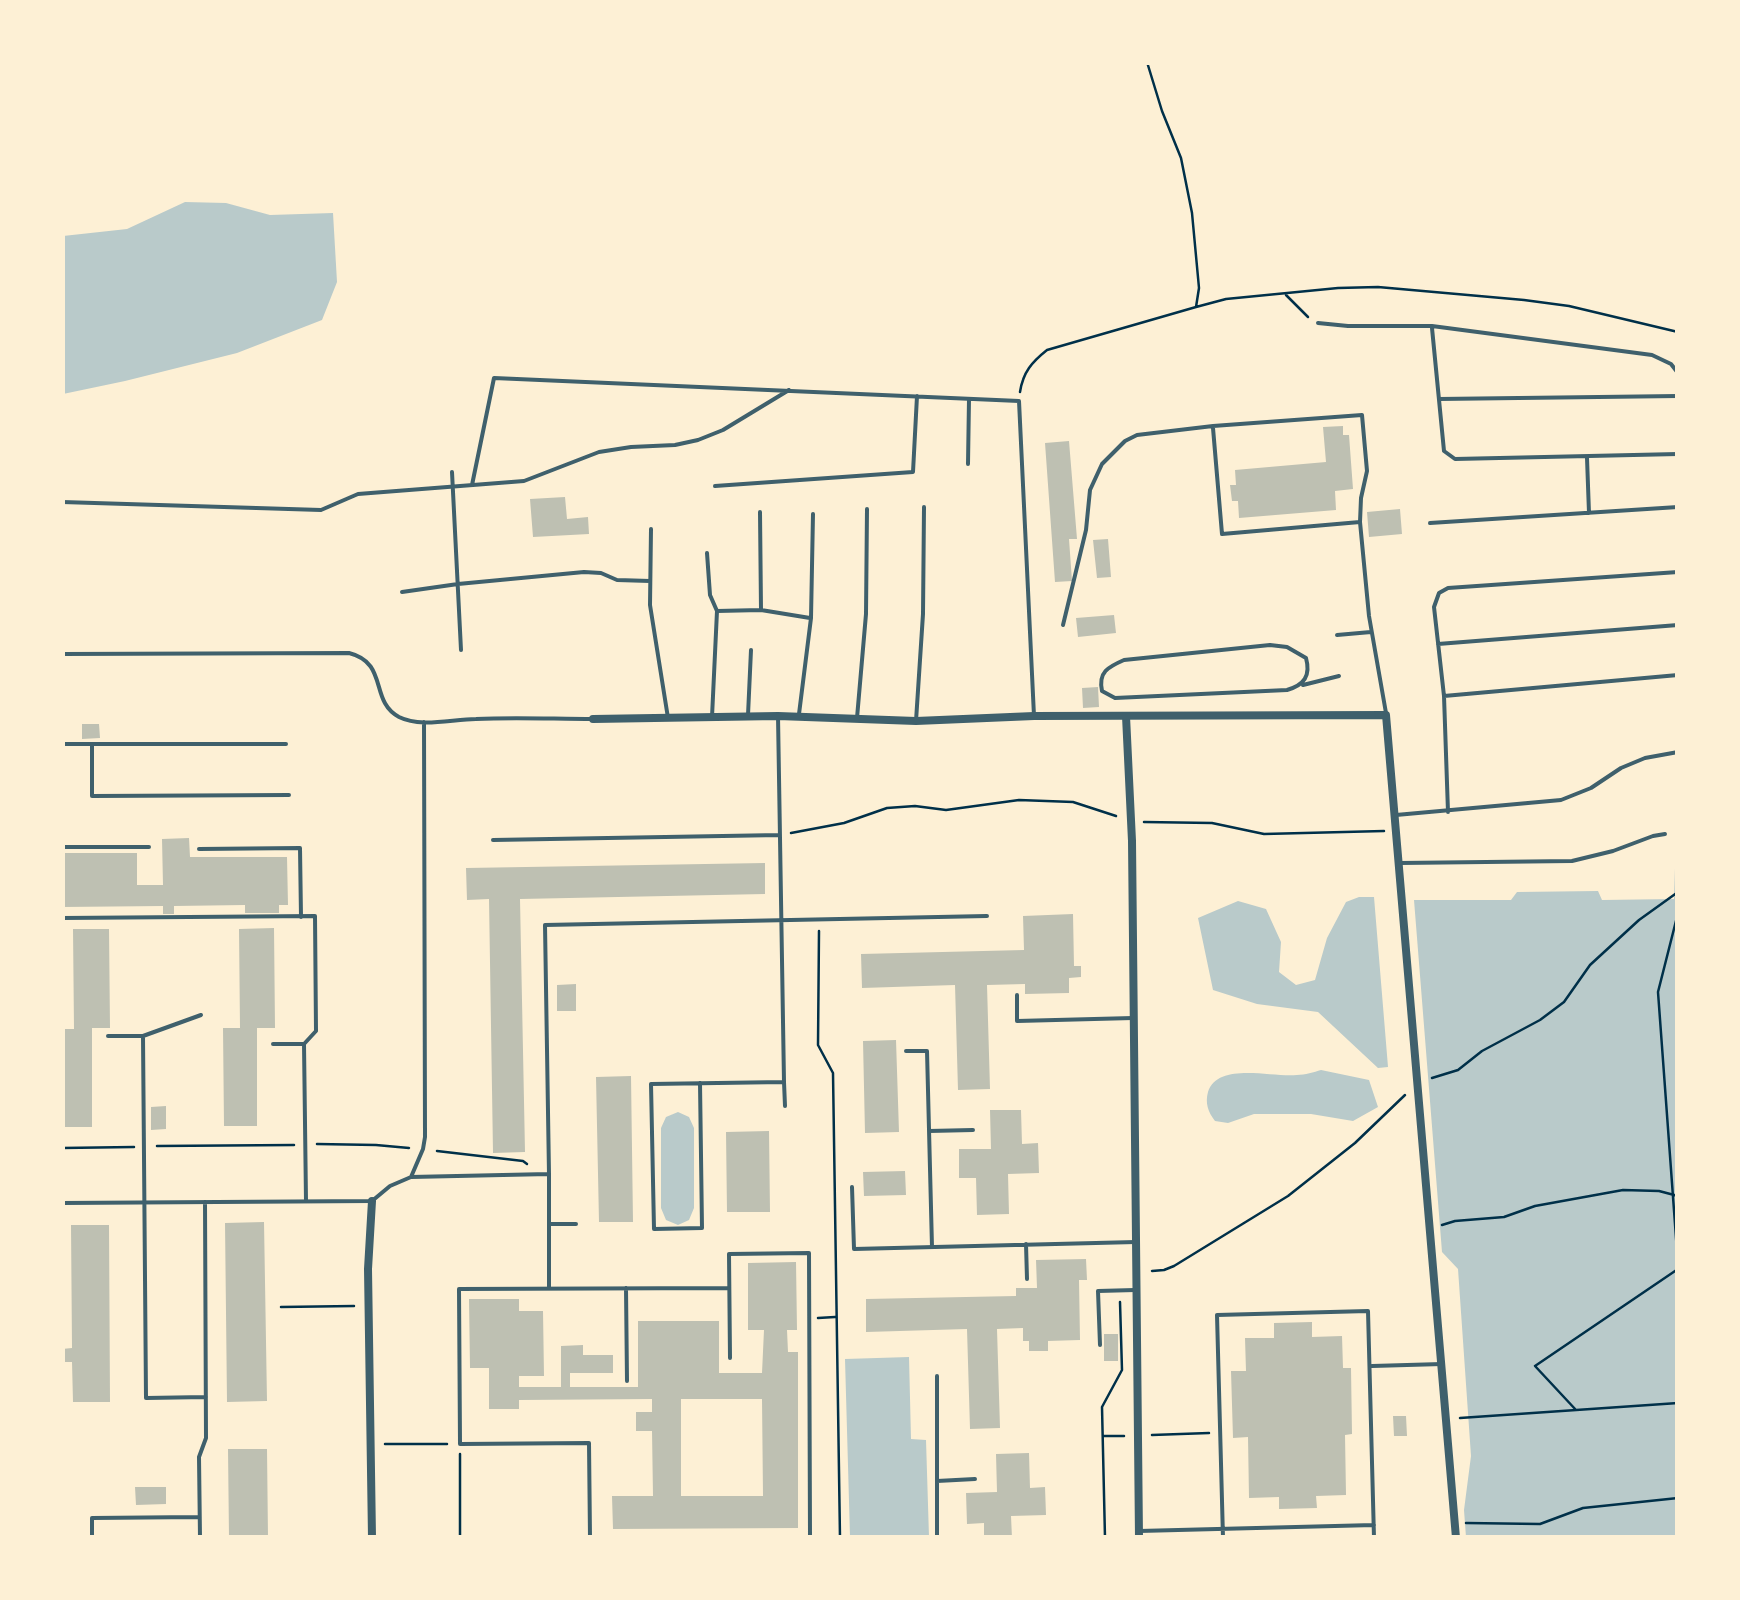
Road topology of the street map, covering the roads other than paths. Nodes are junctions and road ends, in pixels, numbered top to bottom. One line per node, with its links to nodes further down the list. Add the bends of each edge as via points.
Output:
1 (1318, 323): 2 (lane)
2 (1432, 326): 3 (lane, via 1652,354); 8 (lane)
3 (1678, 373)
4 (789, 390): 5 (lane); 14 (lane, via 698,440 599,452 524,481); 14 (lane, via 494,378)
5 (917, 396): 7 (lane); 16 (lane, via 913,472)
6 (1678, 396): 8 (lane)
7 (969, 399): 12 (lane); 50 (lane, via 1019,401)
8 (1439, 399): 11 (lane, via 1444,451 1454,460)
9 (1213, 426): 24 (lane, via 1222,534); 24 (lane, via 1362,414 1367,472); 35 (lane, via 1124,440 1102,464 1090,490)
10 (1678, 454): 11 (lane)
11 (1586, 456): 22 (lane)
12 (968, 464)
13 (452, 472): 15 (lane)
14 (472, 485): 15 (lane)
15 (453, 486): 17 (lane, via 358,494 321,510); 30 (lane)
16 (716, 486)
17 (62, 502)
18 (924, 507): 59 (lane)
19 (1678, 507): 22 (lane)
20 (867, 508): 57 (lane)
21 (760, 512): 32 (lane)
22 (1589, 513): 25 (lane)
23 (813, 514): 34 (lane)
24 (1360, 522): 37 (lane)
25 (1430, 523)
26 (651, 529): 29 (lane)
27 (707, 553): 33 (lane)
28 (1678, 572): 39 (lane, via 1448,588 1434,606)
29 (650, 581): 30 (lane, via 584,572); 55 (lane)
30 (458, 584): 31 (lane); 40 (lane)
31 (402, 592)
32 (762, 610): 33 (lane); 34 (lane)
33 (717, 611): 56 (lane)
34 (811, 618): 54 (lane)
35 (1063, 625)
36 (1678, 626): 39 (lane)
37 (1372, 632): 38 (lane); 48 (lane)
38 (1337, 636)
39 (1438, 644): 46 (lane)
40 (460, 650)
41 (751, 650): 53 (lane)
42 (62, 654): 60 (lane, via 350,653 372,666 394,714)
43 (1678, 675): 46 (lane)
44 (1339, 676): 45 (lane)
45 (1298, 686): 47 (lane); 47 (lane, via 1309,668 1306,658 1270,645 1124,660 1108,667 1100,682)
46 (1444, 696): 66 (lane)
47 (1114, 698): 51 (lane)
48 (1386, 715): 52 (street); 67 (street)
49 (778, 716): 53 (street); 54 (street); 69 (lane)
50 (1034, 716): 51 (street); 59 (street)
51 (1115, 716): 52 (street)
52 (1126, 716): 81 (street)
53 (748, 717): 56 (street)
54 (798, 717): 57 (street)
55 (668, 718): 56 (street); 58 (street)
56 (712, 718)
57 (857, 719): 59 (street)
58 (593, 720): 60 (lane)
59 (916, 721)
60 (424, 722): 93 (lane, via 425,1137)
61 (62, 744): 62 (lane)
62 (92, 744): 63 (lane); 65 (lane, via 92,796)
63 (286, 744)
64 (1678, 752): 66 (lane, via 1621,768 1561,800)
65 (289, 796)
66 (1448, 812): 67 (lane)
67 (1396, 814): 74 (street)
68 (1665, 834): 74 (lane, via 1572,861)
69 (780, 835): 70 (lane); 78 (lane)
70 (493, 840)
71 (150, 847): 72 (lane)
72 (62, 848)
73 (199, 849): 75 (lane, via 300,848)
74 (1400, 862): 112 (street)
75 (301, 916): 77 (lane); 85 (lane, via 314,916 315,939 316,1030)
76 (986, 916): 78 (lane)
77 (62, 918)
78 (781, 920): 87 (lane); 92 (lane, via 545,925)
79 (1017, 996): 81 (lane, via 1018,1021)
80 (201, 1015): 83 (lane)
81 (1133, 1018): 102 (street)
82 (108, 1036): 83 (lane)
83 (143, 1036): 97 (lane)
84 (272, 1044): 85 (lane)
85 (304, 1044): 95 (lane)
86 (906, 1051): 91 (lane, via 927,1051)
87 (784, 1082): 88 (lane); 89 (lane)
88 (700, 1083): 88 (lane, via 651,1084 654,1229 702,1228)
89 (785, 1106)
90 (973, 1130): 91 (lane)
91 (929, 1131): 104 (lane)
92 (549, 1174): 93 (lane); 100 (lane)
93 (411, 1177): 96 (lane)
94 (852, 1187): 104 (lane, via 854,1249)
95 (306, 1201): 96 (lane); 98 (lane)
96 (372, 1201): 125 (street)
97 (144, 1202): 98 (lane); 99 (lane); 116 (lane, via 146,1398)
98 (205, 1202): 116 (lane)
99 (62, 1203)
100 (549, 1224): 101 (lane); 106 (lane)
101 (576, 1224)
102 (1136, 1242): 103 (lane); 109 (street)
103 (1026, 1244): 104 (lane); 105 (lane)
104 (932, 1247)
105 (1027, 1279)
106 (550, 1288): 107 (lane); 126 (lane, via 459,1289 460,1444 589,1443)
107 (626, 1288): 108 (lane); 115 (lane)
108 (729, 1288): 111 (lane); 127 (lane, via 729,1254 809,1254)
109 (1135, 1290): 110 (lane, via 1098,1291); 122 (street)
110 (1100, 1345)
111 (730, 1358)
112 (1442, 1364): 113 (lane); 131 (street)
113 (1369, 1366): 120 (lane); 121 (lane, via 1368,1311 1217,1315)
114 (936, 1376): 118 (lane)
115 (627, 1380)
116 (206, 1397): 119 (lane)
117 (975, 1480): 118 (lane)
118 (937, 1481): 128 (lane)
119 (200, 1517): 123 (lane, via 92,1518); 124 (lane)
120 (1374, 1525): 121 (lane); 130 (lane)
121 (1223, 1529): 122 (lane); 129 (lane)
122 (1139, 1534)
123 (92, 1538)
124 (200, 1538)
125 (372, 1538)
126 (590, 1538)
127 (810, 1538)
128 (938, 1538)
129 (1223, 1538)
130 (1374, 1538)
131 (1456, 1538)

